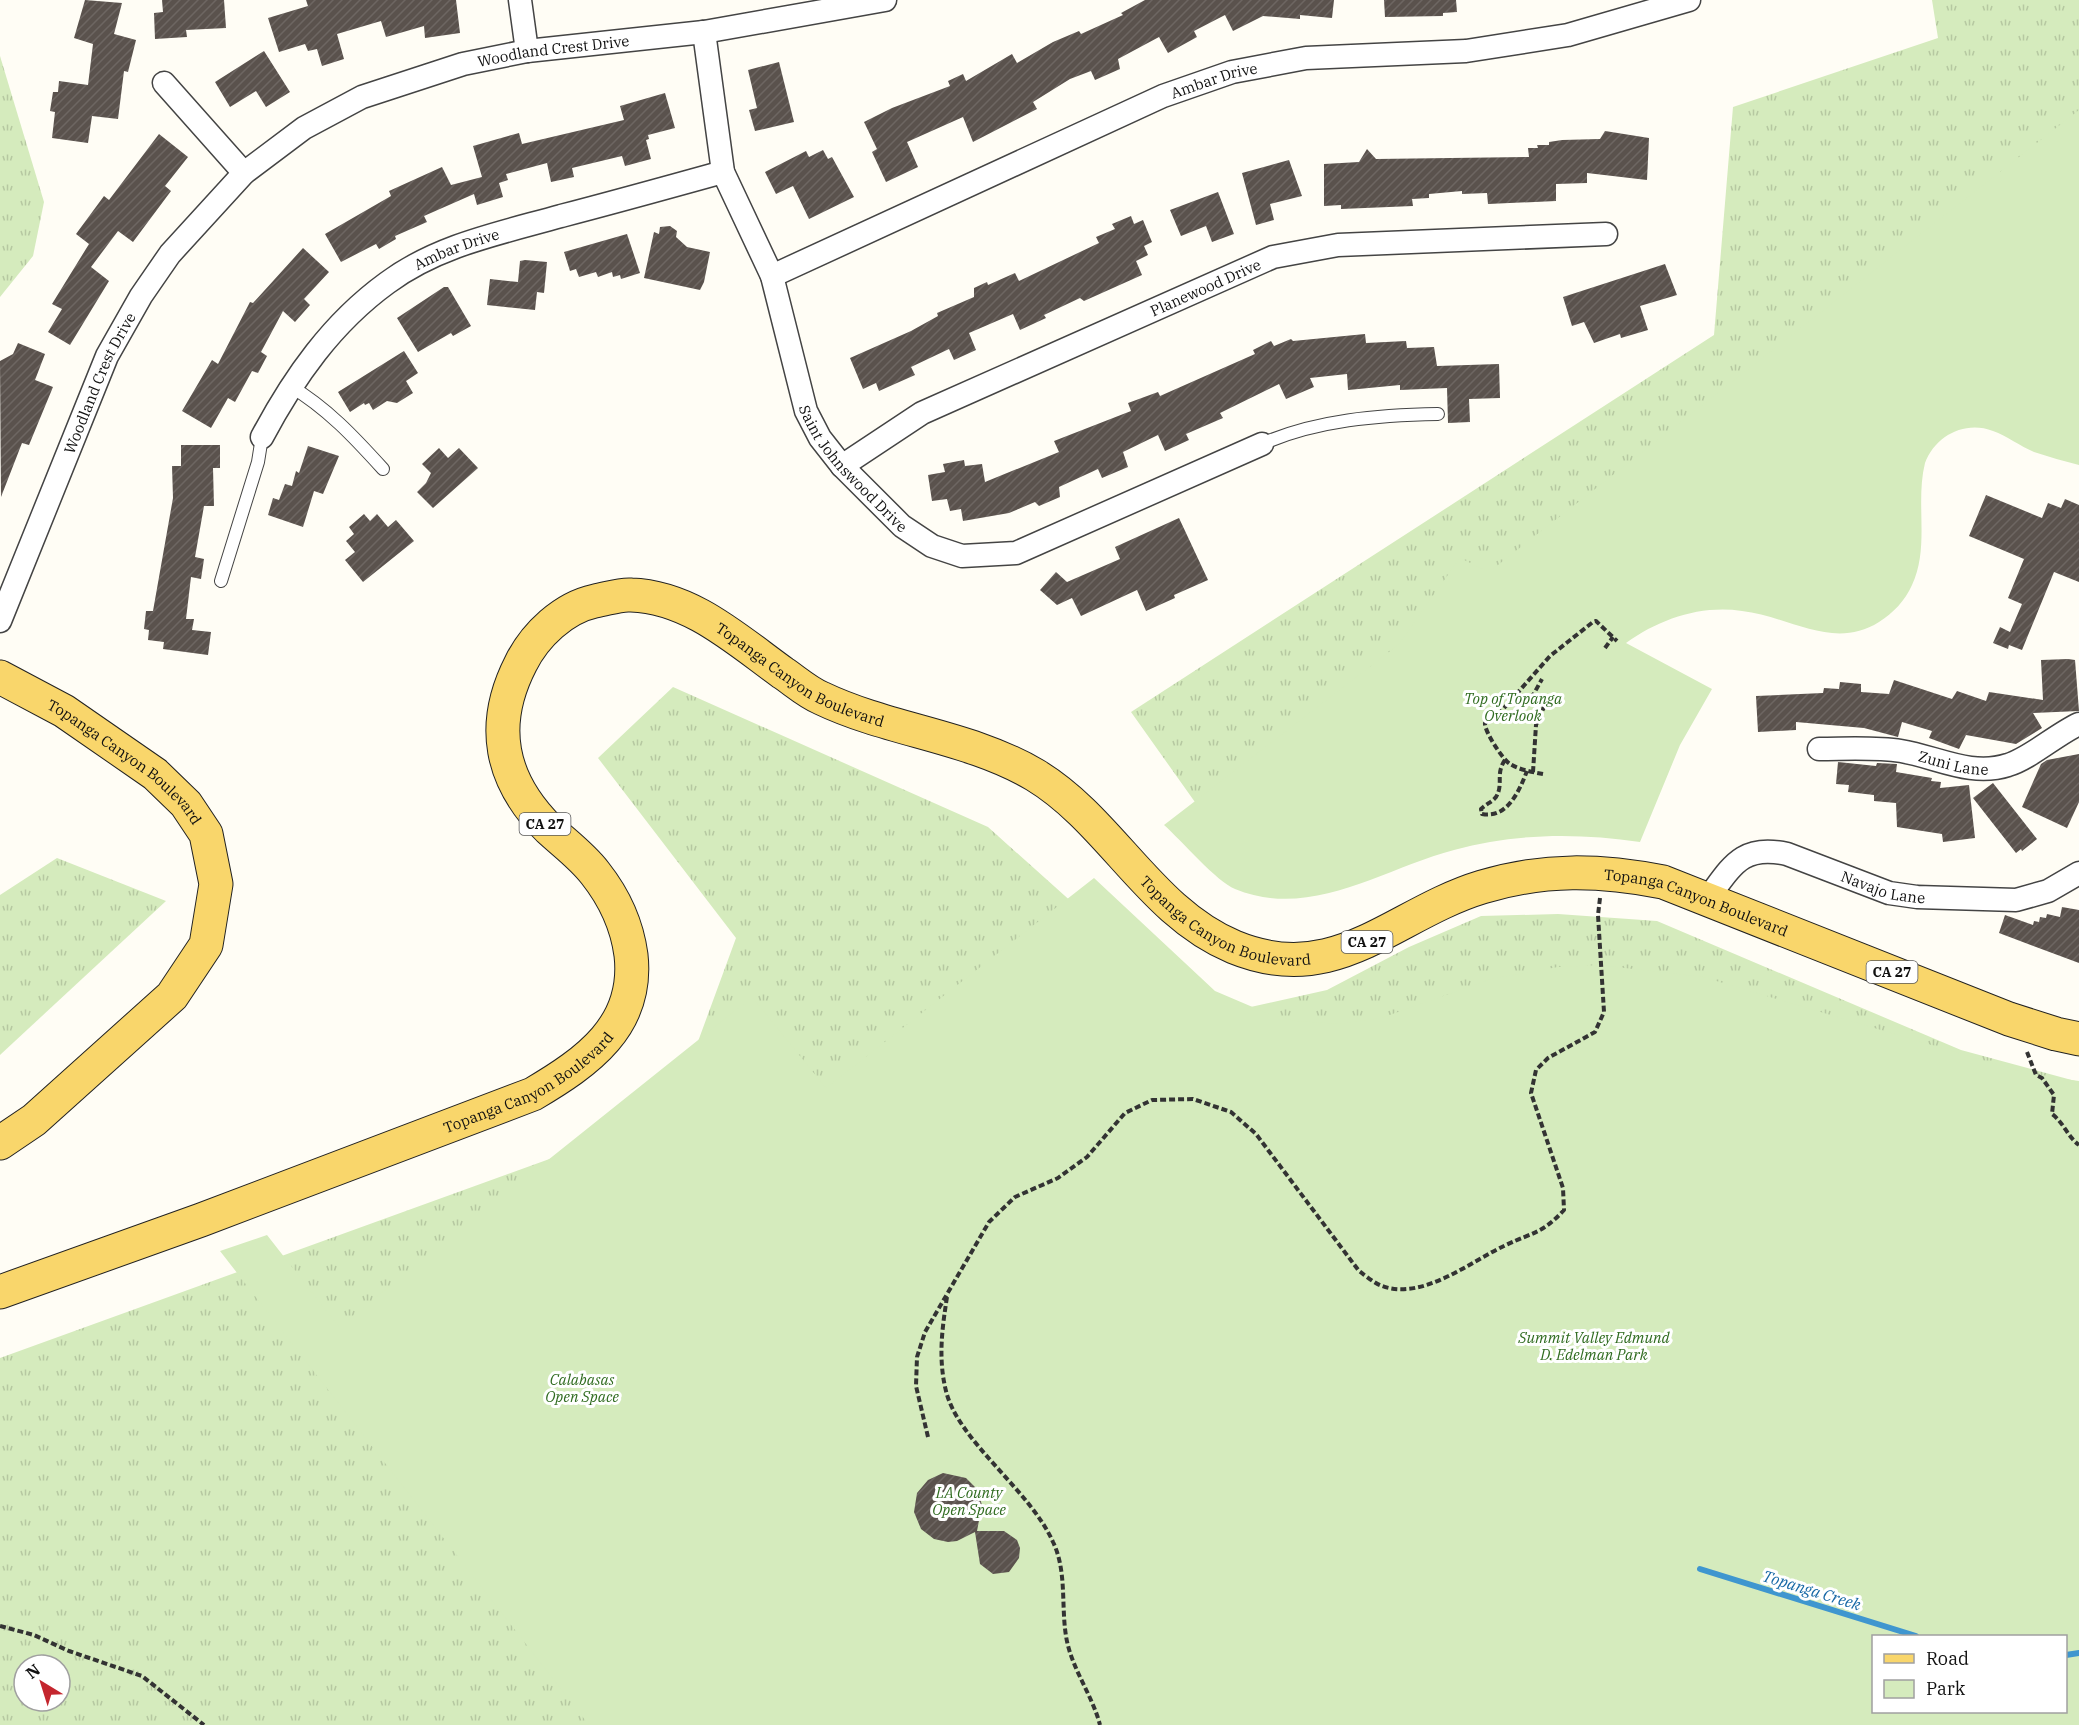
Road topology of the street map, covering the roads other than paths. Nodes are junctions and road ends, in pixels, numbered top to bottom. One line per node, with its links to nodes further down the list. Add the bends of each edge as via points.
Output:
1 (520, 0): 5 (street)
2 (885, 0): 4 (street, Woodland Crest Drive)
3 (1689, 0): 10 (street, Ambar Drive, via 1568,35 1466,51 1306,58 1232,72 1163,96)
4 (704, 32): 5 (street, Woodland Crest Drive); 7 (street, Saint Johnswood Drive)
5 (527, 51): 8 (street, Woodland Crest Drive, via 463,64 362,97 304,128)
6 (164, 83): 8 (street)
7 (723, 172): 10 (street, Saint Johnswood Drive); 11 (street, Ambar Drive, via 462,243 388,282 342,321)
8 (244, 173): 18 (street, Woodland Crest Drive, via 170,254 107,356)
9 (1606, 234): 15 (street, Planewood Drive, via 1338,245 1273,257 922,413)
10 (772, 276): 15 (street, Saint Johnswood Drive, via 806,411 820,438)
11 (290, 386): 13 (street, Ambar Drive); 16 (lane, via 342,424)
12 (1438, 414): 14 (lane, via 1385,416 1300,430)
13 (262, 437): 17 (lane)
14 (1262, 444): 15 (street, Saint Johnswood Drive, via 1016,553 987,557 962,556 932,546 902,526)
15 (842, 466)
16 (383, 469)
17 (221, 581)
18 (0, 621)
19 (0, 676): 25 (main road, Topanga Canyon Boulevard, via 64,711 155,774 186,804 206,834 216,884 206,945 172,996 34,1120)
20 (2079, 724): 21 (street, Zuni Lane, via 2010,765 1986,769 1962,768 1899,750)
21 (1819, 749)
22 (2079, 873): 23 (street, Navajo Lane, via 2048,891 2016,900 1917,897 1889,893 1769,850 1749,853 1736,862)
23 (1708, 898): 24 (main road, Topanga Canyon Boulevard / CA 27, via 2009,1019); 26 (main road, Topanga Canyon Boulevard / CA 27, via 1663,882 1603,872 1518,878 1445,901 1374,940 1330,957 1294,959 1236,948 1179,913 1074,806 1037,776 981,749 879,722 817,697 704,616 665,600 627,594 585,603 556,620 529,647 509,687 501,727 507,764 523,801 593,870 615,902 629,939 633,977 628,1005 609,1036 575,1069 533,1094)
24 (2079, 1038)
25 (0, 1143)
26 (0, 1292)

